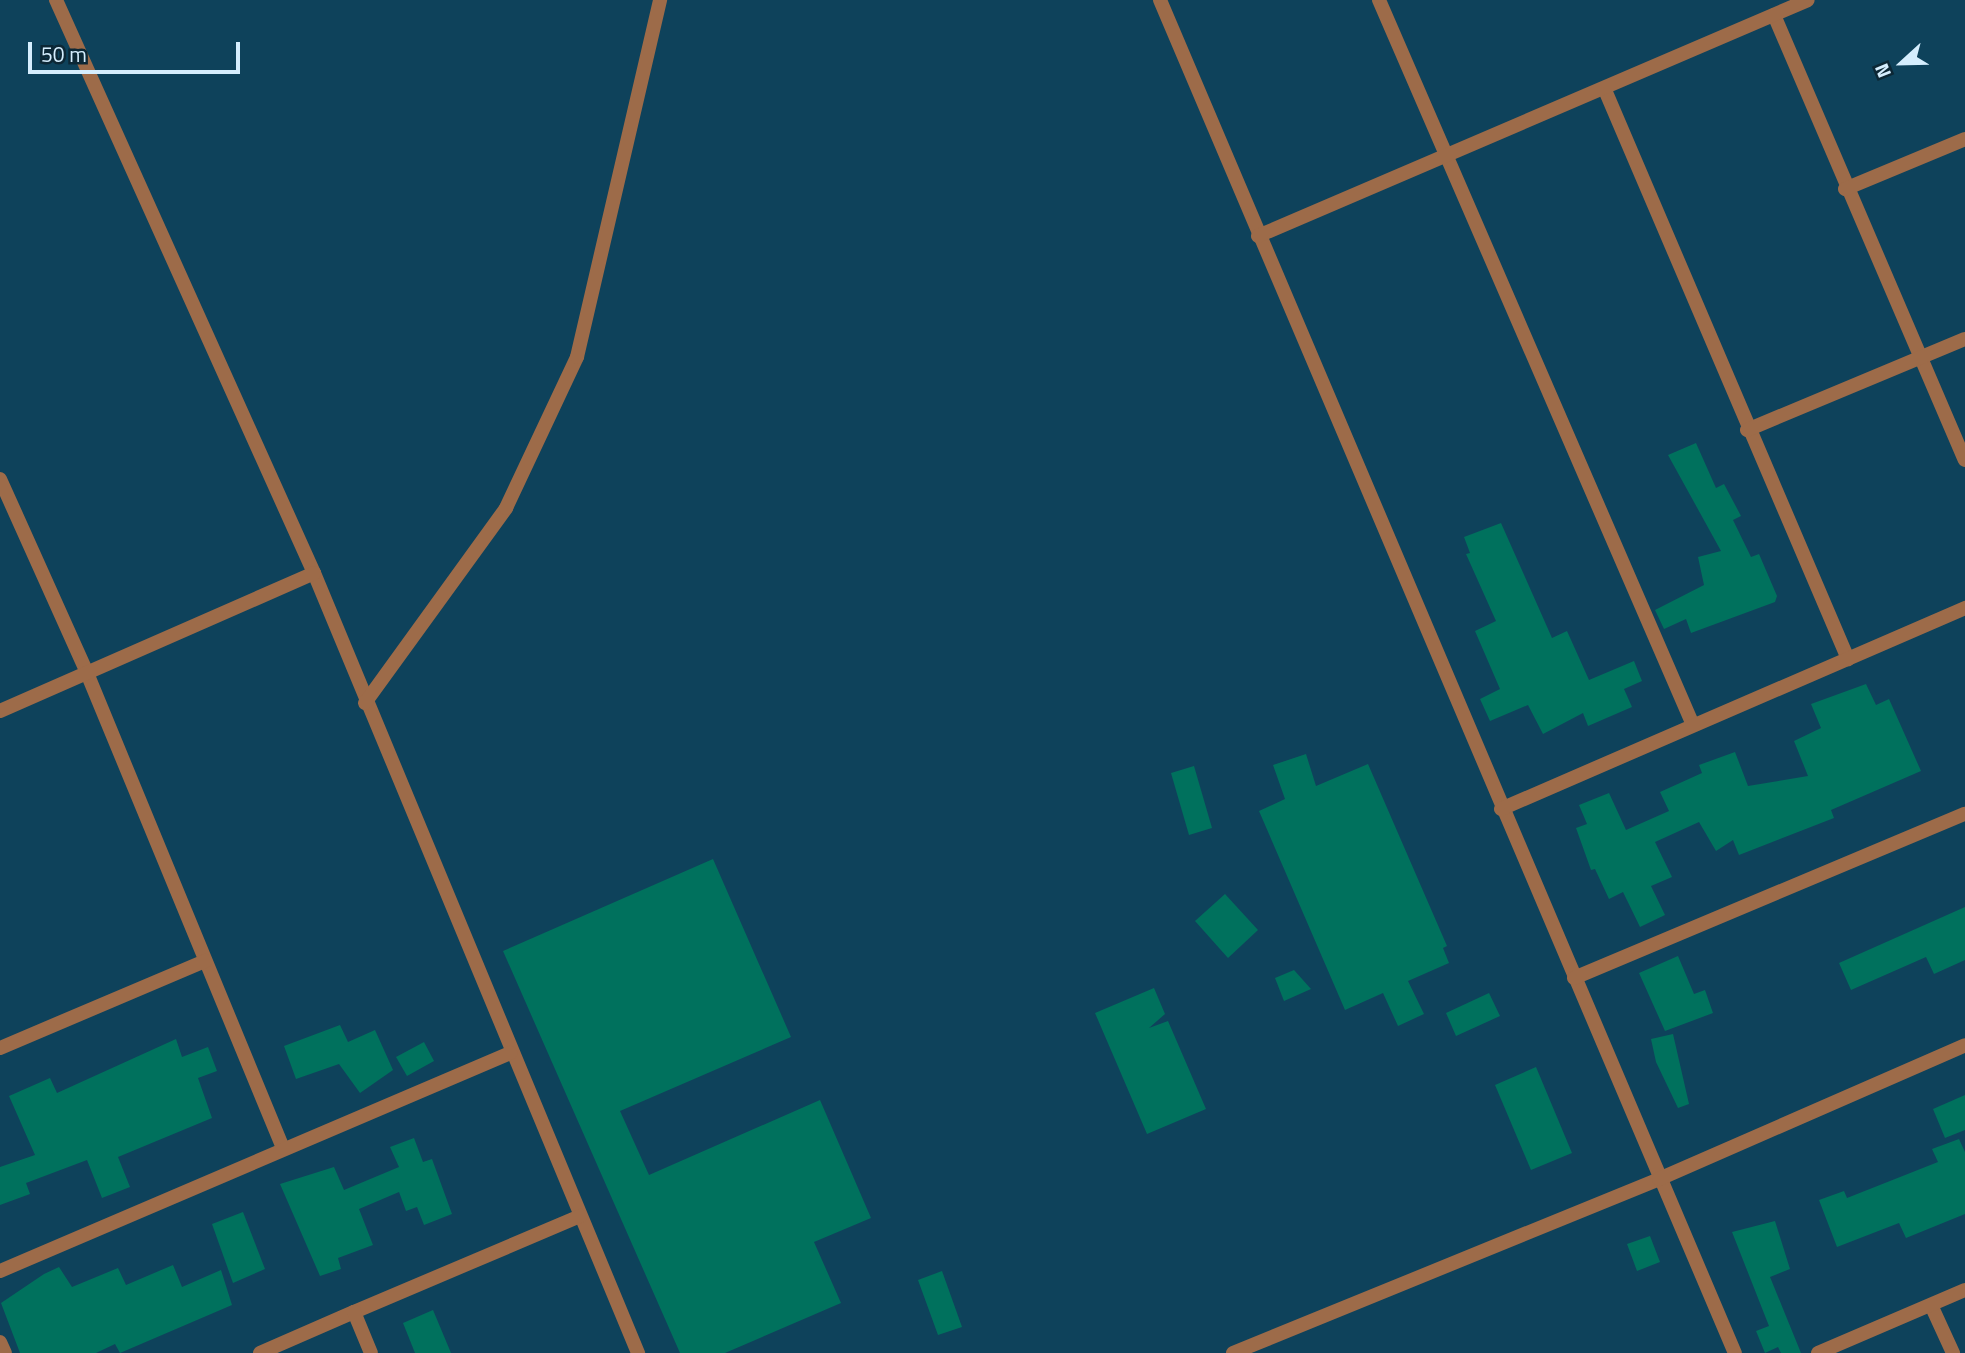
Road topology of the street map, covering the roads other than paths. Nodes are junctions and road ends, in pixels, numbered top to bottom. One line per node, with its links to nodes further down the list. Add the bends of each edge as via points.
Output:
1 (57, 0): 18 (street)
2 (660, 0): 22 (street, via 577,356 506,508)
3 (1160, 0): 11 (street)
4 (1379, 0): 9 (street)
5 (1808, 0): 6 (street)
6 (1774, 15): 7 (street); 10 (street)
7 (1605, 90): 9 (street); 14 (street)
8 (1965, 139): 10 (street)
9 (1445, 158): 11 (street); 24 (street)
10 (1845, 189): 13 (street)
11 (1258, 236): 25 (street)
12 (1965, 339): 13 (street)
13 (1919, 358): 14 (street); 15 (street)
14 (1747, 430): 20 (street)
15 (1965, 460)
16 (0, 480): 17 (street)
17 (5, 503): 21 (street)
18 (314, 573): 21 (street); 22 (street)
19 (1965, 608): 20 (street)
20 (1848, 659): 24 (street)
21 (87, 673): 23 (street); 27 (street)
22 (365, 703): 31 (street)
23 (0, 711)
24 (1693, 725): 25 (street)
25 (1501, 809): 28 (street)
26 (1965, 814): 28 (street)
27 (205, 961): 30 (street); 32 (street)
28 (1574, 978): 33 (street)
29 (1965, 1045): 33 (street)
30 (0, 1048)
31 (510, 1053): 32 (street); 34 (street)
32 (282, 1148): 35 (street)
33 (1659, 1179): 44 (street); 45 (street)
34 (580, 1216): 38 (street); 43 (street)
35 (0, 1271)
36 (1965, 1290): 37 (street)
37 (1931, 1305): 46 (street); 47 (street)
38 (354, 1312): 41 (street); 42 (street)
39 (0, 1342): 40 (street)
40 (5, 1353)
41 (260, 1353)
42 (371, 1353)
43 (638, 1353)
44 (1233, 1353)
45 (1735, 1353)
46 (1818, 1353)
47 (1953, 1353)

